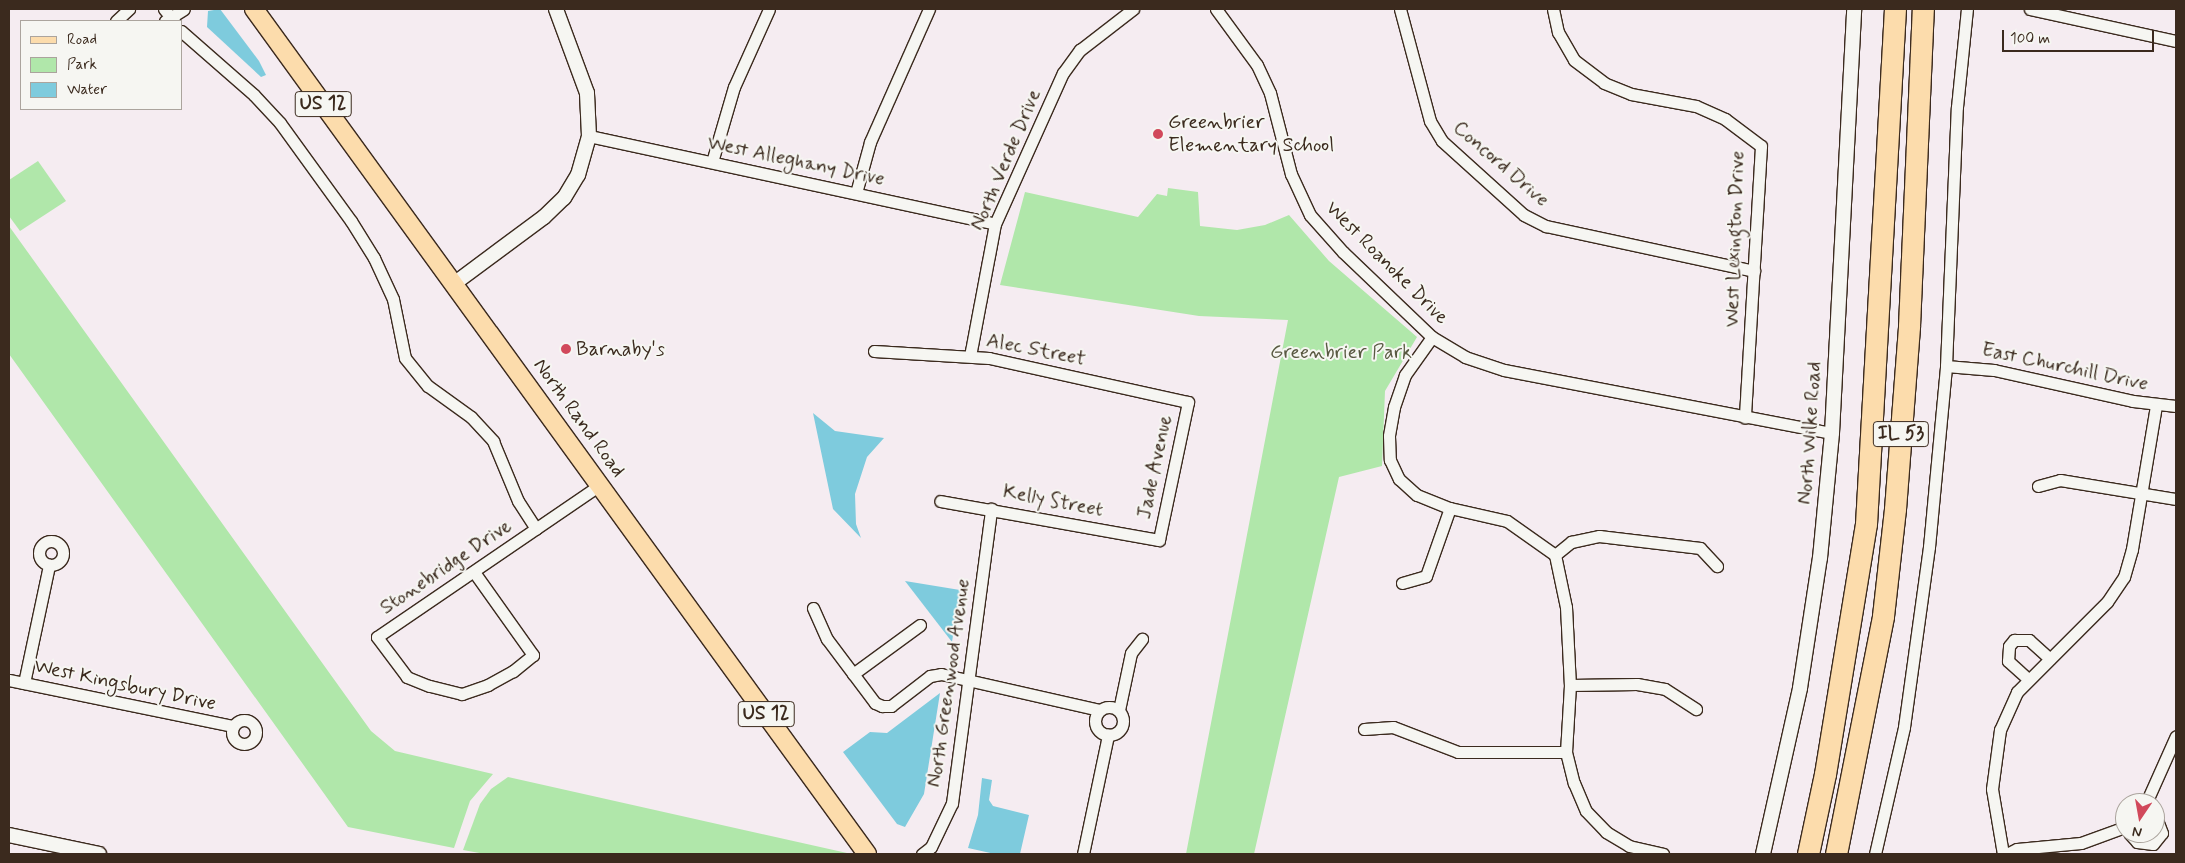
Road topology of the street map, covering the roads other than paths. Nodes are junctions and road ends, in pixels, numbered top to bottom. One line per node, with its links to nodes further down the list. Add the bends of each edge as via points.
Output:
1 (129, 9): 17 (street)
2 (184, 9): 16 (street)
3 (254, 9): 25 (main road, North Rand Road / US 12)
4 (556, 9): 20 (street, via 587,92)
5 (769, 9): 21 (street, via 734,87)
6 (929, 9): 22 (street, via 870,142)
7 (1133, 9): 23 (street, North Verde Drive, via 1080,50 1063,73)
8 (1216, 9): 26 (street, West Roanoke Drive, via 1260,72 1270,93 1291,174 1310,215 1343,252)
9 (1400, 9): 24 (street, Concord Drive, via 1430,121 1438,134 1524,215 1546,226)
10 (1553, 9): 24 (street, West Lexington Drive, via 1558,32 1574,60 1604,83 1631,94 1696,106 1725,120 1761,146)
11 (1854, 9): 34 (street, North Wilke Road)
12 (1895, 9): 78 (highway, IL 53, via 1866,524 1825,774)
13 (1923, 9): 79 (highway, IL 53, via 1909,326 1896,509 1882,616)
14 (1967, 9): 29 (street, via 1957,107)
15 (2030, 9): 19 (street)
16 (168, 17)
17 (117, 20)
18 (182, 32): 42 (street, Stonebridge Drive, via 254,95 280,123 350,220 374,258 393,299 405,358 428,386 471,417 493,441 518,501)
19 (2176, 40)
20 (588, 136): 21 (street, West Alleghany Drive); 25 (street, via 578,175 564,198 544,217)
21 (712, 162): 22 (street, West Alleghany Drive)
22 (856, 193): 23 (street, West Alleghany Drive)
23 (995, 224): 28 (street, North Verde Drive)
24 (1754, 271): 33 (street, West Lexington Drive)
25 (455, 283): 35 (main road, North Rand Road / US 12)
26 (1432, 337): 33 (street, West Roanoke Drive, via 1465,357 1504,370); 40 (street, via 1405,375 1389,436 1390,460 1399,479 1418,495)
27 (874, 351): 28 (street, Alec Street)
28 (970, 356): 30 (street, Alec Street)
29 (1946, 366): 31 (street, East Churchill Drive, via 1994,370); 80 (street, via 1929,547 1904,727)
30 (1188, 402): 43 (street, Jade Avenue)
31 (2156, 405): 32 (street, East Churchill Drive); 37 (street)
32 (2176, 406)
33 (1745, 418): 34 (street, West Roanoke Drive)
34 (1832, 433): 77 (street, North Wilke Road, via 1820,558 1800,688)
35 (601, 484): 42 (street, Stonebridge Drive); 73 (main road, North Rand Road / US 12)
36 (2038, 486): 37 (street, via 2060,480)
37 (2141, 492): 38 (street); 52 (street, via 2124,577 2107,602)
38 (2176, 499)
39 (940, 501): 41 (street, Kelly Street)
40 (1450, 508): 44 (street, via 1507,521); 48 (street, via 1426,576)
41 (991, 509): 43 (street, Kelly Street); 55 (street, North Greenwood Avenue)
42 (536, 529): 47 (street, Stonebridge Drive)
43 (1159, 540)
44 (1555, 555): 46 (street, via 1571,542 1599,536 1700,548); 58 (street, via 1566,607)
45 (49, 565): 57 (street)
46 (1717, 566)
47 (474, 572): 47 (street, Stonebridge Drive, via 377,636 407,677 462,694 488,685 533,655)
48 (1402, 583)
49 (813, 608): 53 (street, via 827,639)
50 (920, 625): 53 (street)
51 (1142, 639): 61 (street, via 1131,653)
52 (2050, 659): 56 (street); 56 (street, via 2029,640 2014,640 2009,646 2008,661)
53 (853, 674): 55 (street, via 875,703 882,706 891,706 930,676 941,674)
54 (9, 680): 57 (street, West Kingsbury Drive)
55 (969, 680): 60 (street); 74 (street, North Greenwood Avenue, via 952,803 931,847)
56 (2028, 680): 81 (street, via 2017,692 1996,749 1992,789)
57 (24, 683): 62 (street, West Kingsbury Drive)
58 (1570, 684): 59 (street, via 1637,684 1666,689); 66 (street)
59 (1696, 709)
60 (1099, 710): 61 (street, via 1112,706); 64 (street, via 1095,723 1100,732)
61 (1119, 710): 64 (street, via 1123,726 1117,733)
62 (233, 726)
63 (1364, 729): 66 (street, via 1393,727 1458,752)
64 (1108, 735): 75 (street)
65 (2176, 736): 67 (street)
66 (1566, 752): 70 (street, via 1586,811)
67 (2150, 793)
68 (2115, 832): 81 (street, via 2081,843)
69 (9, 835): 71 (street)
70 (1627, 850): 76 (street)
71 (71, 851): 72 (street)
72 (98, 854)
73 (867, 854)
74 (922, 854)
75 (1083, 854)
76 (1663, 854)
77 (1763, 854)
78 (1808, 854)
79 (1836, 854)
80 (1875, 854)
81 (2005, 854)

